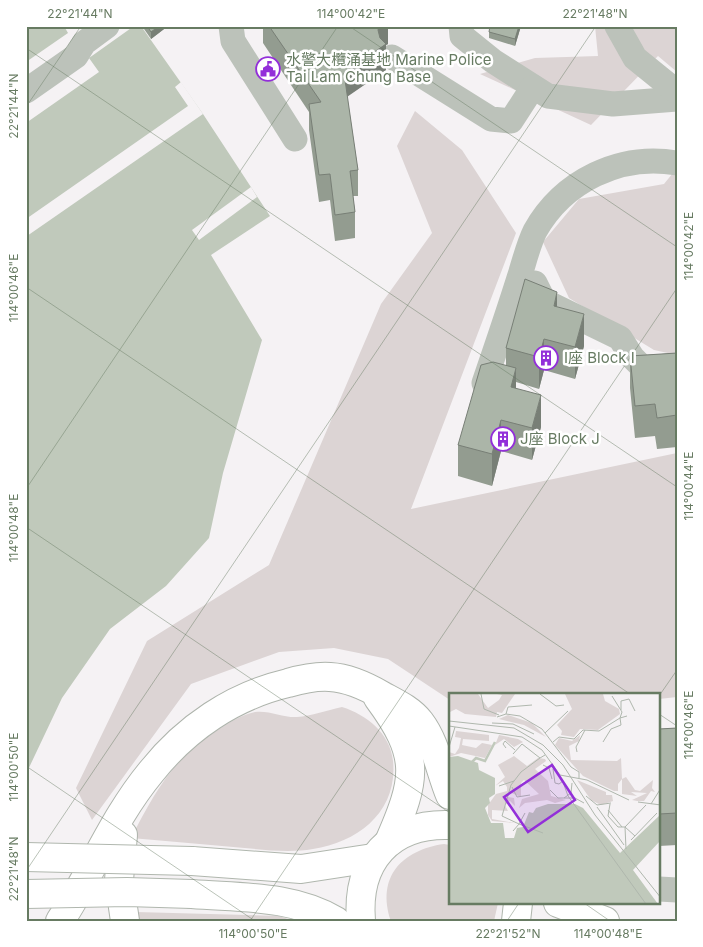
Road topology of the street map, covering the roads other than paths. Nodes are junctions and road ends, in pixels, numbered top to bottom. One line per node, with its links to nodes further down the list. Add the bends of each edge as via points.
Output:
1 (107, 26): 7 (lane, via 84,43 76,56)
2 (231, 26): 10 (lane, via 233,41)
3 (460, 26): 6 (lane, via 462,36)
4 (617, 26): 8 (lane, via 635,58)
5 (392, 57): 6 (lane, via 492,119 511,122)
6 (533, 87): 9 (lane, via 548,96 613,104)
7 (26, 91)
8 (677, 92)
9 (677, 99)
10 (295, 139)
11 (677, 163): 12 (lane, via 639,161 613,166 589,177 549,210 534,232)
12 (524, 263): 13 (lane, via 544,300 620,338 647,372); 14 (lane)
13 (677, 370)
14 (484, 383)
15 (372, 690): 16 (main road, via 356,682 329,677 297,680 255,693 196,726); 17 (main road, via 419,720 431,742); 19 (main road, via 405,738 409,757 406,804)
16 (150, 772): 26 (main road, via 112,827); 27 (main road, via 125,824 121,842 119,880)
17 (449, 792)
18 (449, 825): 19 (main road, via 429,824 407,830)
19 (381, 850): 20 (main road, bridge, via 301,869 192,861); 29 (main road, via 364,876 359,900)
20 (26, 857)
21 (660, 889): 22 (lane)
22 (677, 890)
23 (26, 894): 28 (main road, bridge, via 127,892 282,901 314,909)
24 (518, 904): 30 (main road)
25 (561, 904): 31 (main road)
26 (60, 921)
27 (124, 921)
28 (336, 921)
29 (361, 921)
30 (516, 921)
31 (605, 921)

